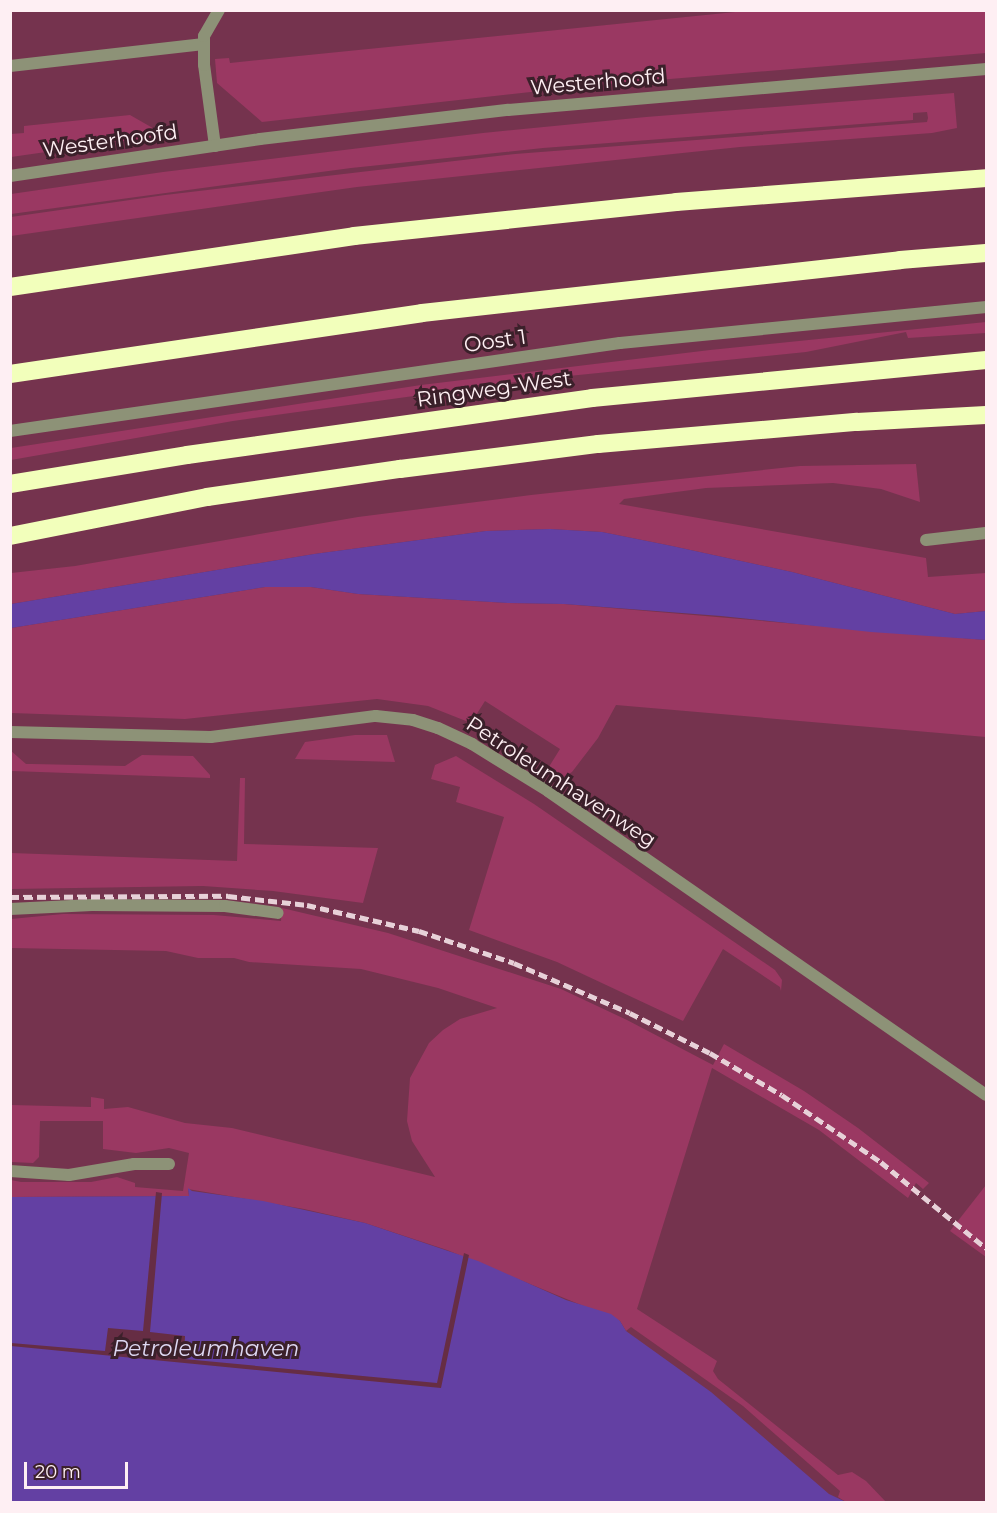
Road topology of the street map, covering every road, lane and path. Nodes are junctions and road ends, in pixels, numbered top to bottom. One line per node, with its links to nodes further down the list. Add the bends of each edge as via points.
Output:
1 (219, 10): 2 (street, via 209,24)
2 (204, 44): 3 (street); 5 (street)
3 (10, 66)
4 (987, 69): 5 (street, Westerhoofd, via 508,110)
5 (215, 146): 6 (street, Westerhoofd)
6 (10, 176)
7 (987, 178): 9 (highway, via 676,202 354,236)
8 (987, 253): 12 (highway, via 422,313)
9 (10, 287)
10 (987, 307): 14 (street, Oost 1, via 620,343)
11 (987, 360): 15 (highway, Ringweg-West, via 592,398)
12 (10, 374)
13 (987, 415): 17 (highway, via 598,444 207,497)
14 (10, 431)
15 (10, 484)
16 (987, 533): 18 (street)
17 (10, 536)
18 (926, 540)
19 (10, 732): 22 (street, Petroleumhavenweg, via 211,737 376,716 413,720 438,728 472,744 548,791)
20 (10, 909): 21 (street, via 225,906)
21 (278, 913)
22 (987, 1095)
23 (169, 1164): 24 (street, via 134,1164 69,1175)
24 (10, 1171)

